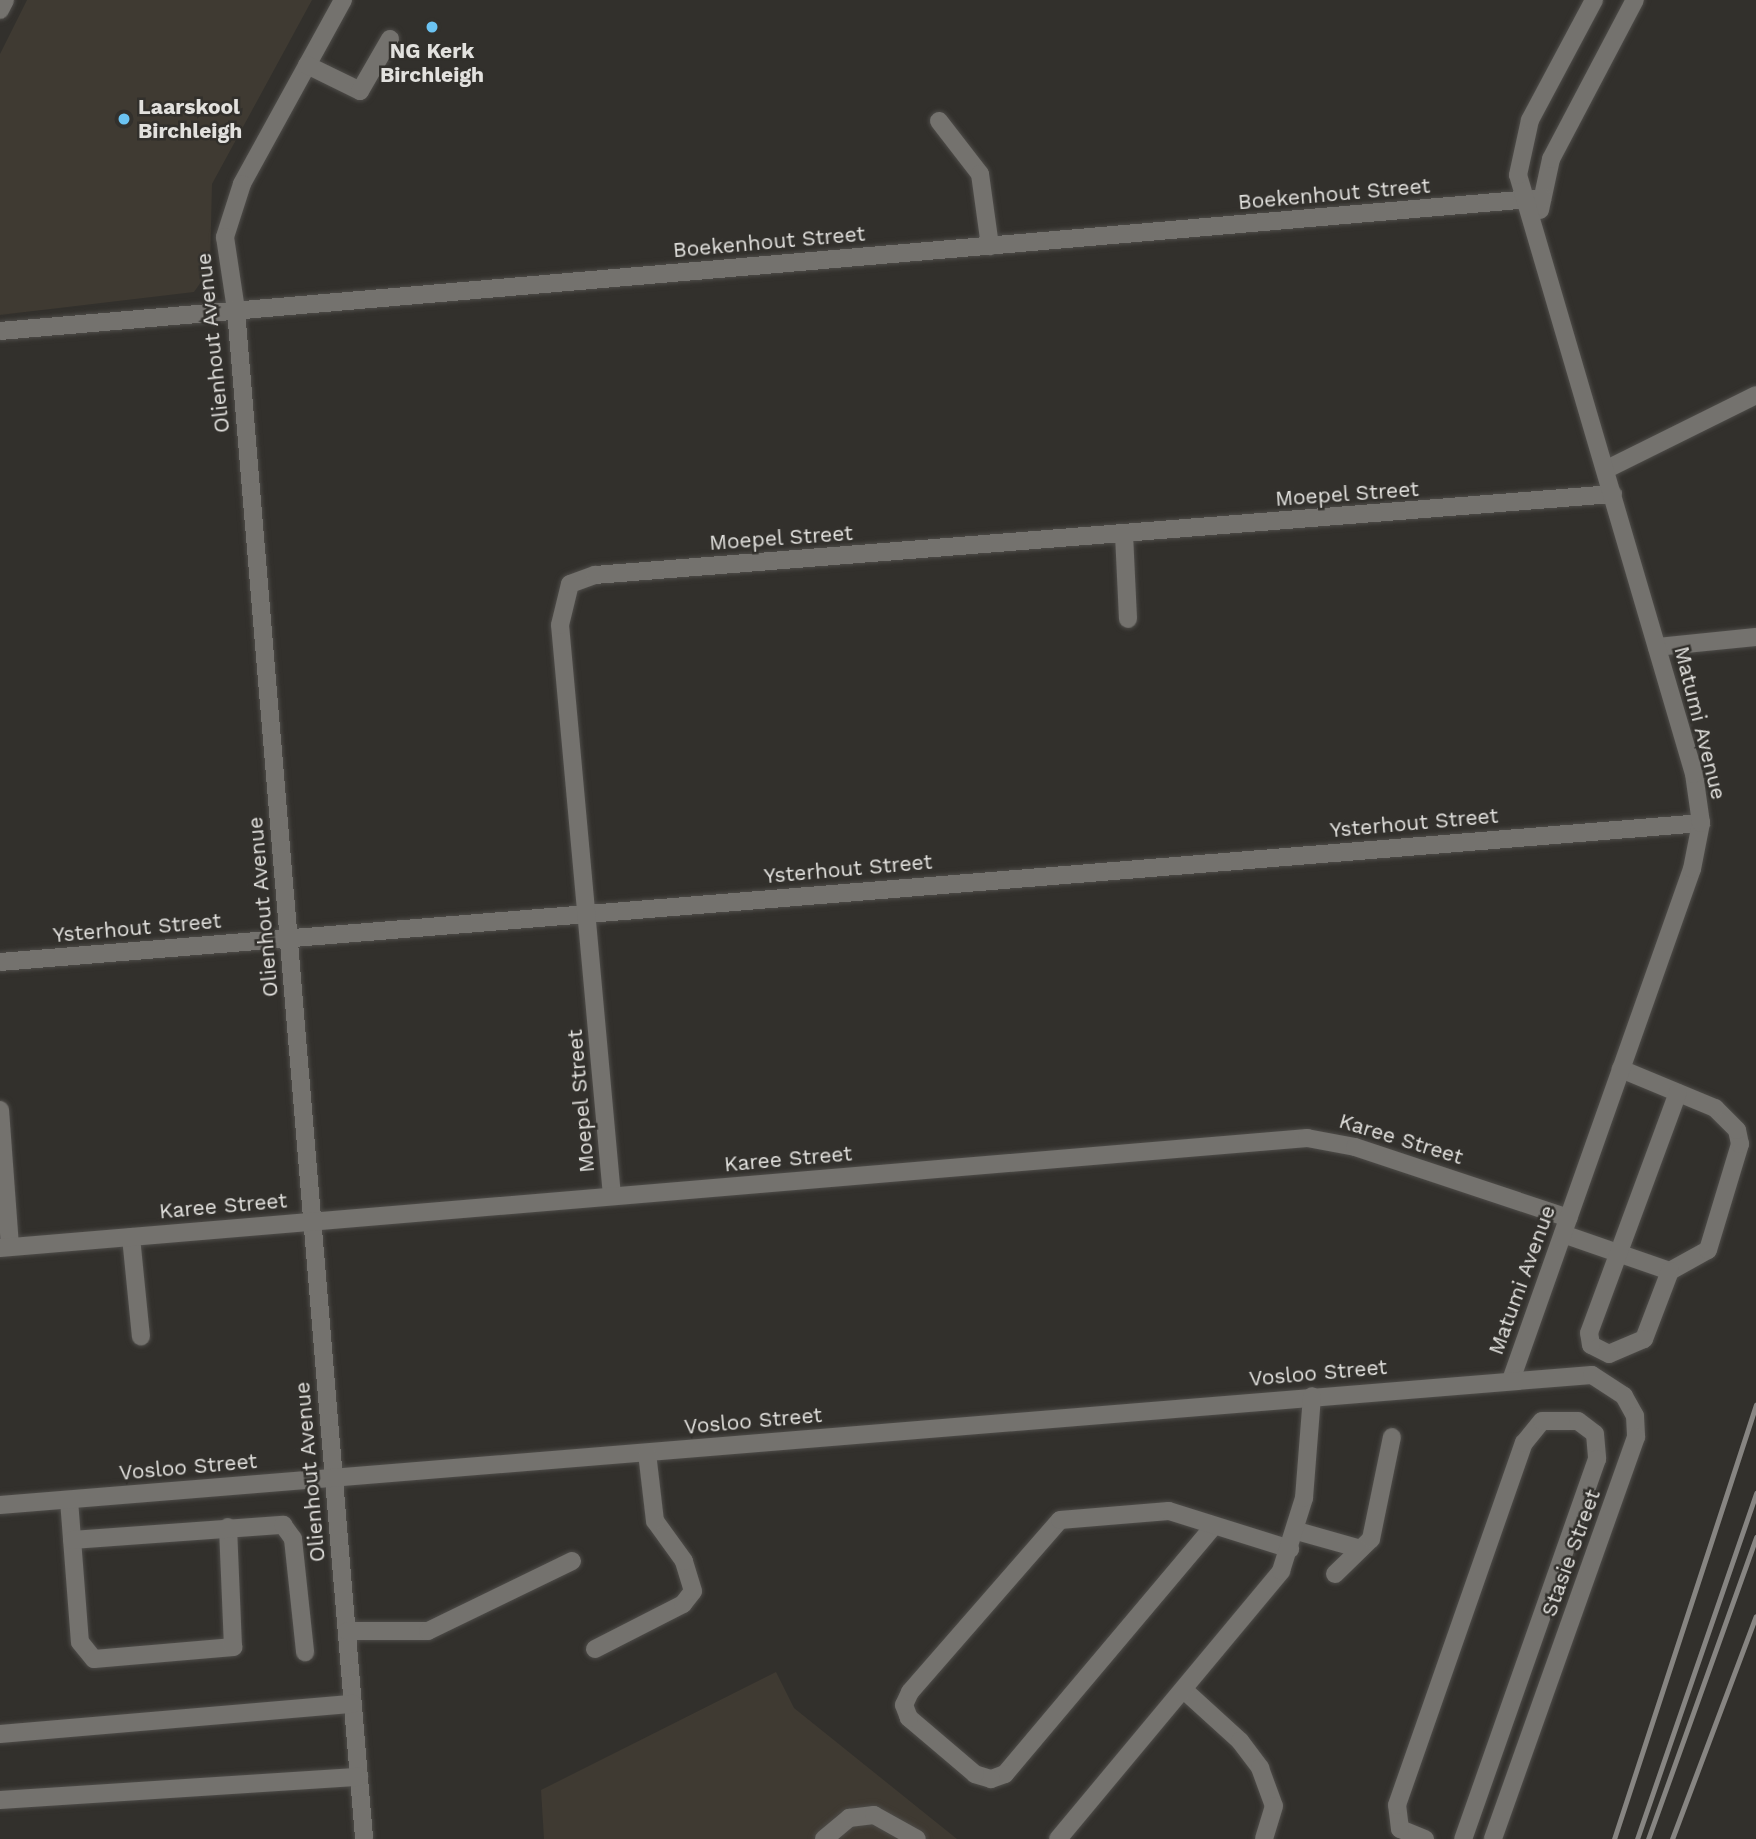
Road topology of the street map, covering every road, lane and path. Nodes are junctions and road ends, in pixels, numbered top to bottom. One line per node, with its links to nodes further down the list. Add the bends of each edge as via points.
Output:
1 (5, 0): 5 (street)
2 (343, 0): 7 (street, Olienhout Avenue)
3 (1594, 0): 10 (street, Matumi Avenue, via 1523,137)
4 (1635, 0): 9 (street, Matumi Avenue, via 1551,159)
5 (0, 10)
6 (390, 39): 7 (street, via 360,91)
7 (307, 65): 13 (street, Olienhout Avenue, via 228,217 226,256)
8 (939, 121): 12 (street, via 981,174)
9 (1542, 198): 10 (street, Boekenhout Street); 11 (street, Matumi Avenue)
10 (1522, 201): 11 (street, Matumi Avenue); 12 (street, Boekenhout Street)
11 (1538, 231): 16 (street, Matumi Avenue)
12 (990, 246): 13 (street, Boekenhout Street)
13 (236, 310): 14 (street, Boekenhout Street); 24 (street, Olienhout Avenue)
14 (0, 331)
15 (1756, 395): 16 (street)
16 (1606, 468): 17 (street, Matumi Avenue)
17 (1613, 494): 18 (street, Moepel Street); 21 (street, Matumi Avenue)
18 (1124, 534): 19 (street); 23 (street, Moepel Street, via 596,575 570,584 560,625)
19 (1128, 619)
20 (1756, 637): 21 (street)
21 (1657, 647): 22 (street, Matumi Avenue, via 1694,774)
22 (1701, 822): 23 (street, Ysterhout Street); 26 (street, Matumi Avenue, via 1692,869)
23 (586, 914): 24 (street, Ysterhout Street); 29 (street, Moepel Street)
24 (288, 939): 25 (street, Ysterhout Street); 30 (street, Olienhout Avenue)
25 (0, 962)
26 (1621, 1069): 27 (street); 31 (street, Matumi Avenue)
27 (1678, 1093): 34 (street); 35 (street, via 1728,1117 1740,1144 1708,1250)
28 (0, 1110): 33 (street)
29 (612, 1196): 30 (street, Karee Street); 31 (street, Karee Street, via 1323,1139)
30 (312, 1221): 32 (street, Karee Street); 41 (street, Olienhout Avenue)
31 (1566, 1226): 34 (street, Karee Street); 37 (street, Matumi Avenue)
32 (131, 1237): 33 (street, Karee Street); 36 (street)
33 (5, 1248)
34 (1621, 1252): 35 (street, Karee Street); 35 (street, via 1590,1333 1598,1351 1623,1352 1644,1339)
35 (1670, 1271)
36 (141, 1337)
37 (1511, 1380): 38 (street, Vosloo Street); 67 (street, Stasie Street, via 1592,1375 1624,1396 1637,1426)
38 (1312, 1396): 40 (street, Vosloo Street); 46 (street, via 1312,1443)
39 (1392, 1437): 49 (street, via 1371,1539)
40 (647, 1453): 41 (street, Vosloo Street); 53 (street, via 655,1521 684,1561 693,1591 682,1604)
41 (333, 1477): 42 (street, Vosloo Street); 52 (street, Olienhout Avenue)
42 (69, 1500): 43 (street, Vosloo Street); 47 (street)
43 (0, 1505)
44 (228, 1527): 47 (street); 47 (street, via 237,1634 233,1647 217,1652 86,1656); 54 (street, via 278,1523 290,1532)
45 (1213, 1527): 45 (street, via 1159,1510 1070,1516 1052,1524 910,1692 904,1705 909,1718 975,1774 991,1779 1004,1774); 48 (street)
46 (1297, 1531): 48 (street); 49 (street)
47 (72, 1540)
48 (1290, 1549): 55 (street, via 1270,1589)
49 (1361, 1549): 51 (street)
50 (572, 1561): 52 (street, via 428,1631)
51 (1335, 1574)
52 (347, 1632): 56 (street, Olienhout Avenue)
53 (595, 1649)
54 (304, 1652)
55 (1184, 1690): 63 (street); 64 (street, via 1240,1741 1259,1769 1274,1806)
56 (353, 1704): 57 (street); 58 (street, Olienhout Avenue)
57 (0, 1734)
58 (359, 1777): 59 (street); 60 (street, Olienhout Avenue)
59 (0, 1800)
60 (364, 1839)
61 (824, 1839): 62 (street, via 849,1818 874,1815)
62 (917, 1839)
63 (1058, 1839)
64 (1264, 1839)
65 (1424, 1839): 66 (street, via 1400,1829 1396,1805 1524,1443 1542,1421 1578,1421 1595,1434 1597,1459)
66 (1463, 1839)
67 (1493, 1839)

